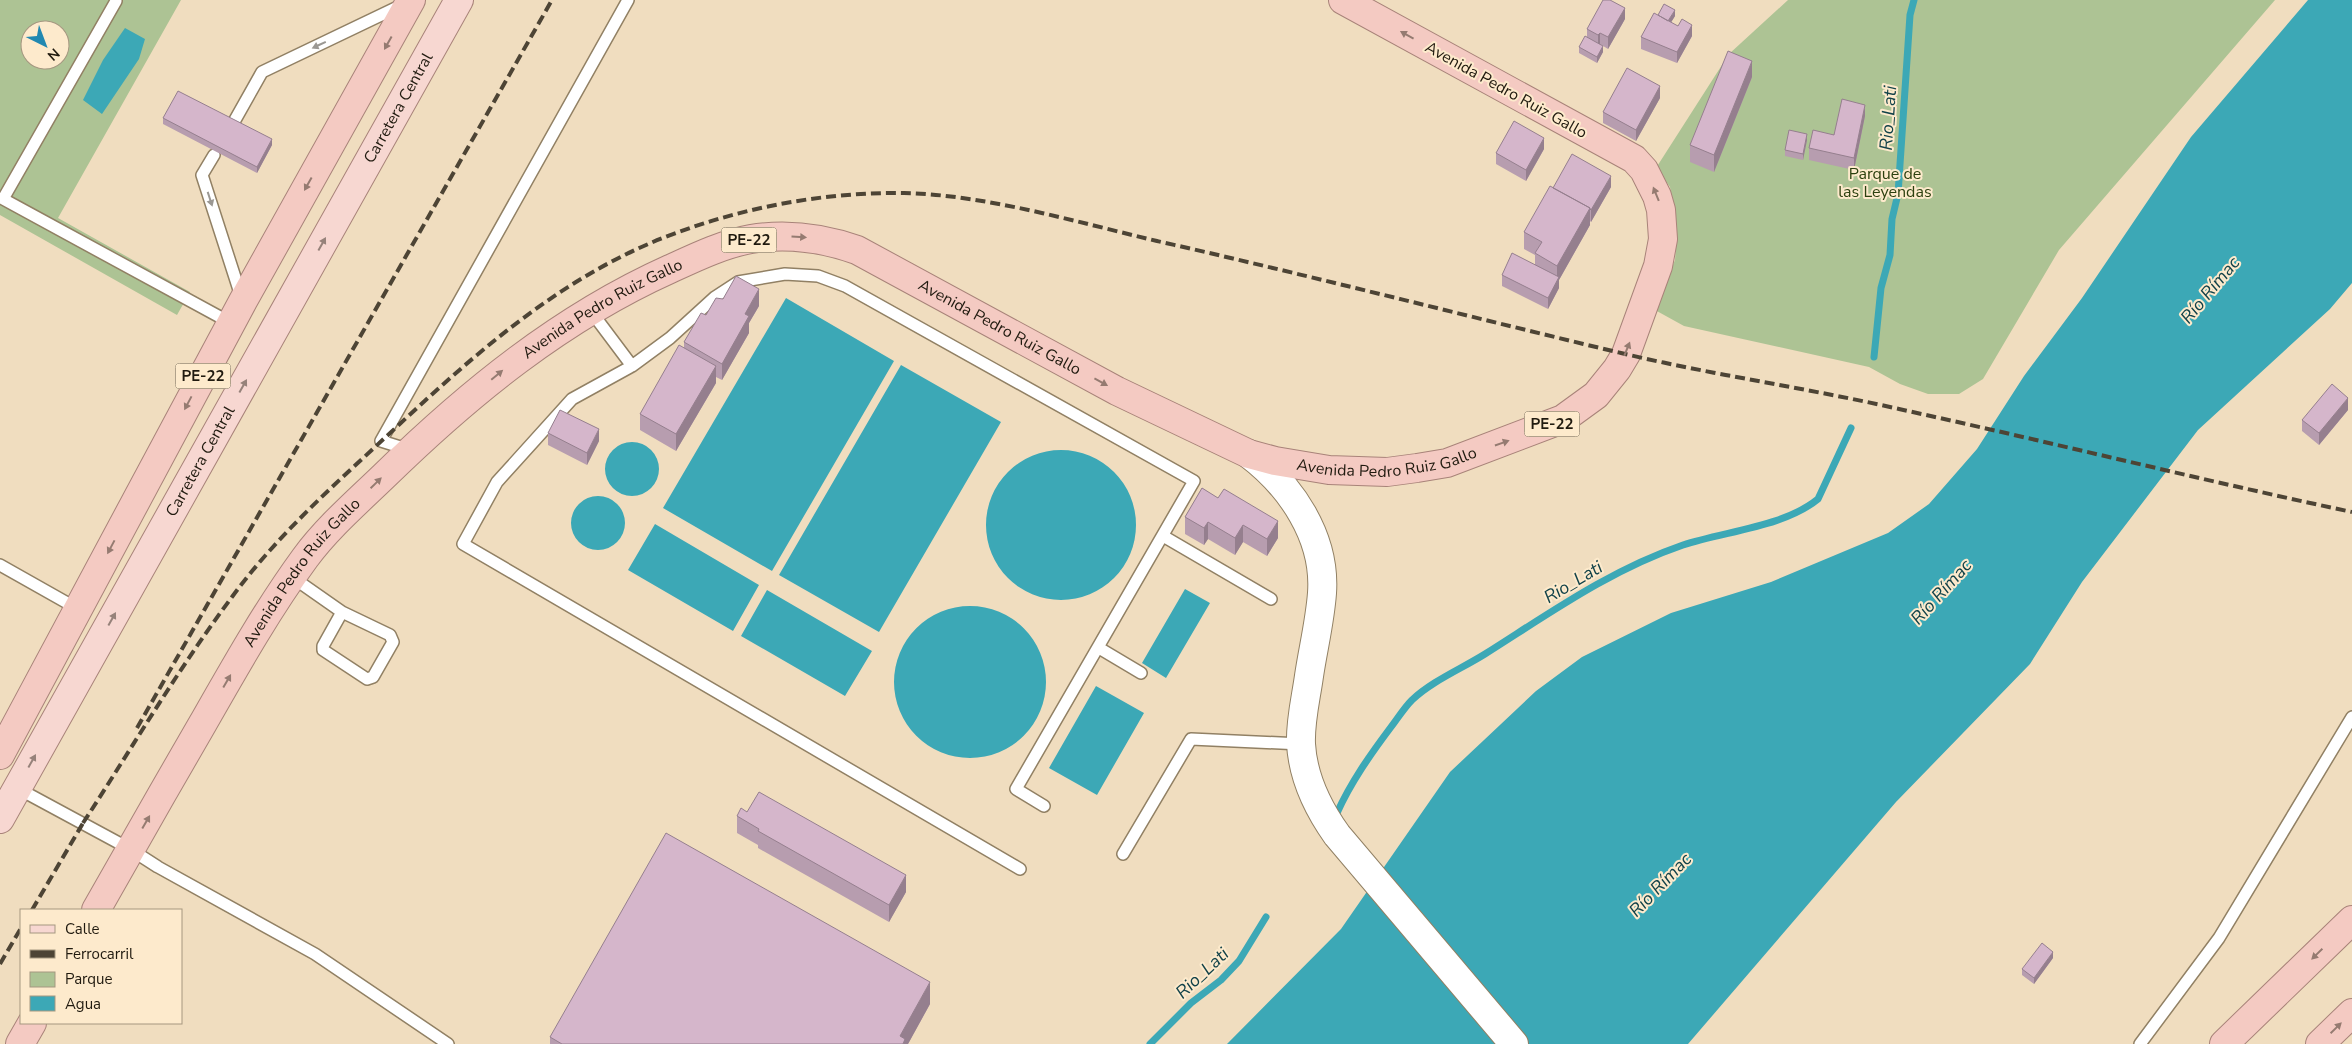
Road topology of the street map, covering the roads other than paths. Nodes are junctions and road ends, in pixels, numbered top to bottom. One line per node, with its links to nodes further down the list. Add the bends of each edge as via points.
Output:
1 (460, 0): 24 (main road, Carretera Central, one-way to 1)
2 (628, 0): 11 (lane, via 381,441)
3 (1343, 0): 12 (highway, Avenida Pedro Ruiz Gallo / PE-22, one-way to 3, via 1302,467 1387,472 1447,463 1563,420 1596,395 1618,369 1661,254 1661,210 1651,183 1634,159)
4 (116, 1): 9 (lane, via 3,198)
5 (411, 1): 6 (lane, one-way to 6, via 262,72); 9 (highway, PE-22, one-way to 9)
6 (234, 120)
7 (214, 155): 9 (lane, one-way to 9, via 202,175)
8 (590, 310): 10 (lane); 11 (highway, Avenida Pedro Ruiz Gallo / PE-22, one-way to 8, via 508,366); 12 (highway, Avenida Pedro Ruiz Gallo / PE-22, one-way to 12, via 654,276 727,246 774,236 819,239 875,258 1117,391)
9 (237, 312): 17 (highway, PE-22, one-way to 17)
10 (632, 366): 13 (lane, via 670,338 715,297 738,282 784,274 818,276 845,286 1194,481); 29 (lane, via 572,399 497,482 462,544)
11 (410, 450): 15 (highway, Avenida Pedro Ruiz Gallo / PE-22, one-way to 11, via 333,526)
12 (1249, 454): 22 (street, via 1281,482 1294,499 1312,535 1320,564 1322,592)
13 (1163, 536): 16 (lane); 19 (lane)
14 (0, 565): 17 (lane)
15 (292, 577): 18 (lane); 27 (highway, Avenida Pedro Ruiz Gallo / PE-22, one-way to 15, via 256,631)
16 (1272, 599)
17 (78, 609): 23 (highway, PE-22)
18 (342, 612): 18 (lane, via 390,635 393,642 373,677 367,679 323,650 322,646)
19 (1099, 648): 20 (lane); 25 (lane, via 1016,789)
20 (1141, 673)
21 (2352, 717): 37 (lane, via 2219,938)
22 (1301, 744): 28 (lane, via 1191,739); 36 (street, via 1304,766 1326,820)
23 (0, 755)
24 (17, 788): 26 (main road, Carretera Central); 27 (lane)
25 (1044, 806)
26 (0, 819)
27 (130, 849): 30 (highway, Avenida Pedro Ruiz Gallo / PE-22); 35 (lane, via 315,954)
28 (1123, 854)
29 (1020, 869)
30 (97, 909)
31 (2352, 920): 38 (highway, one-way to 38)
32 (2352, 1013): 39 (highway, one-way to 32)
33 (31, 1024): 34 (highway)
34 (20, 1044)
35 (448, 1044)
36 (1514, 1044)
37 (2140, 1044)
38 (2224, 1044)
39 (2320, 1044)

